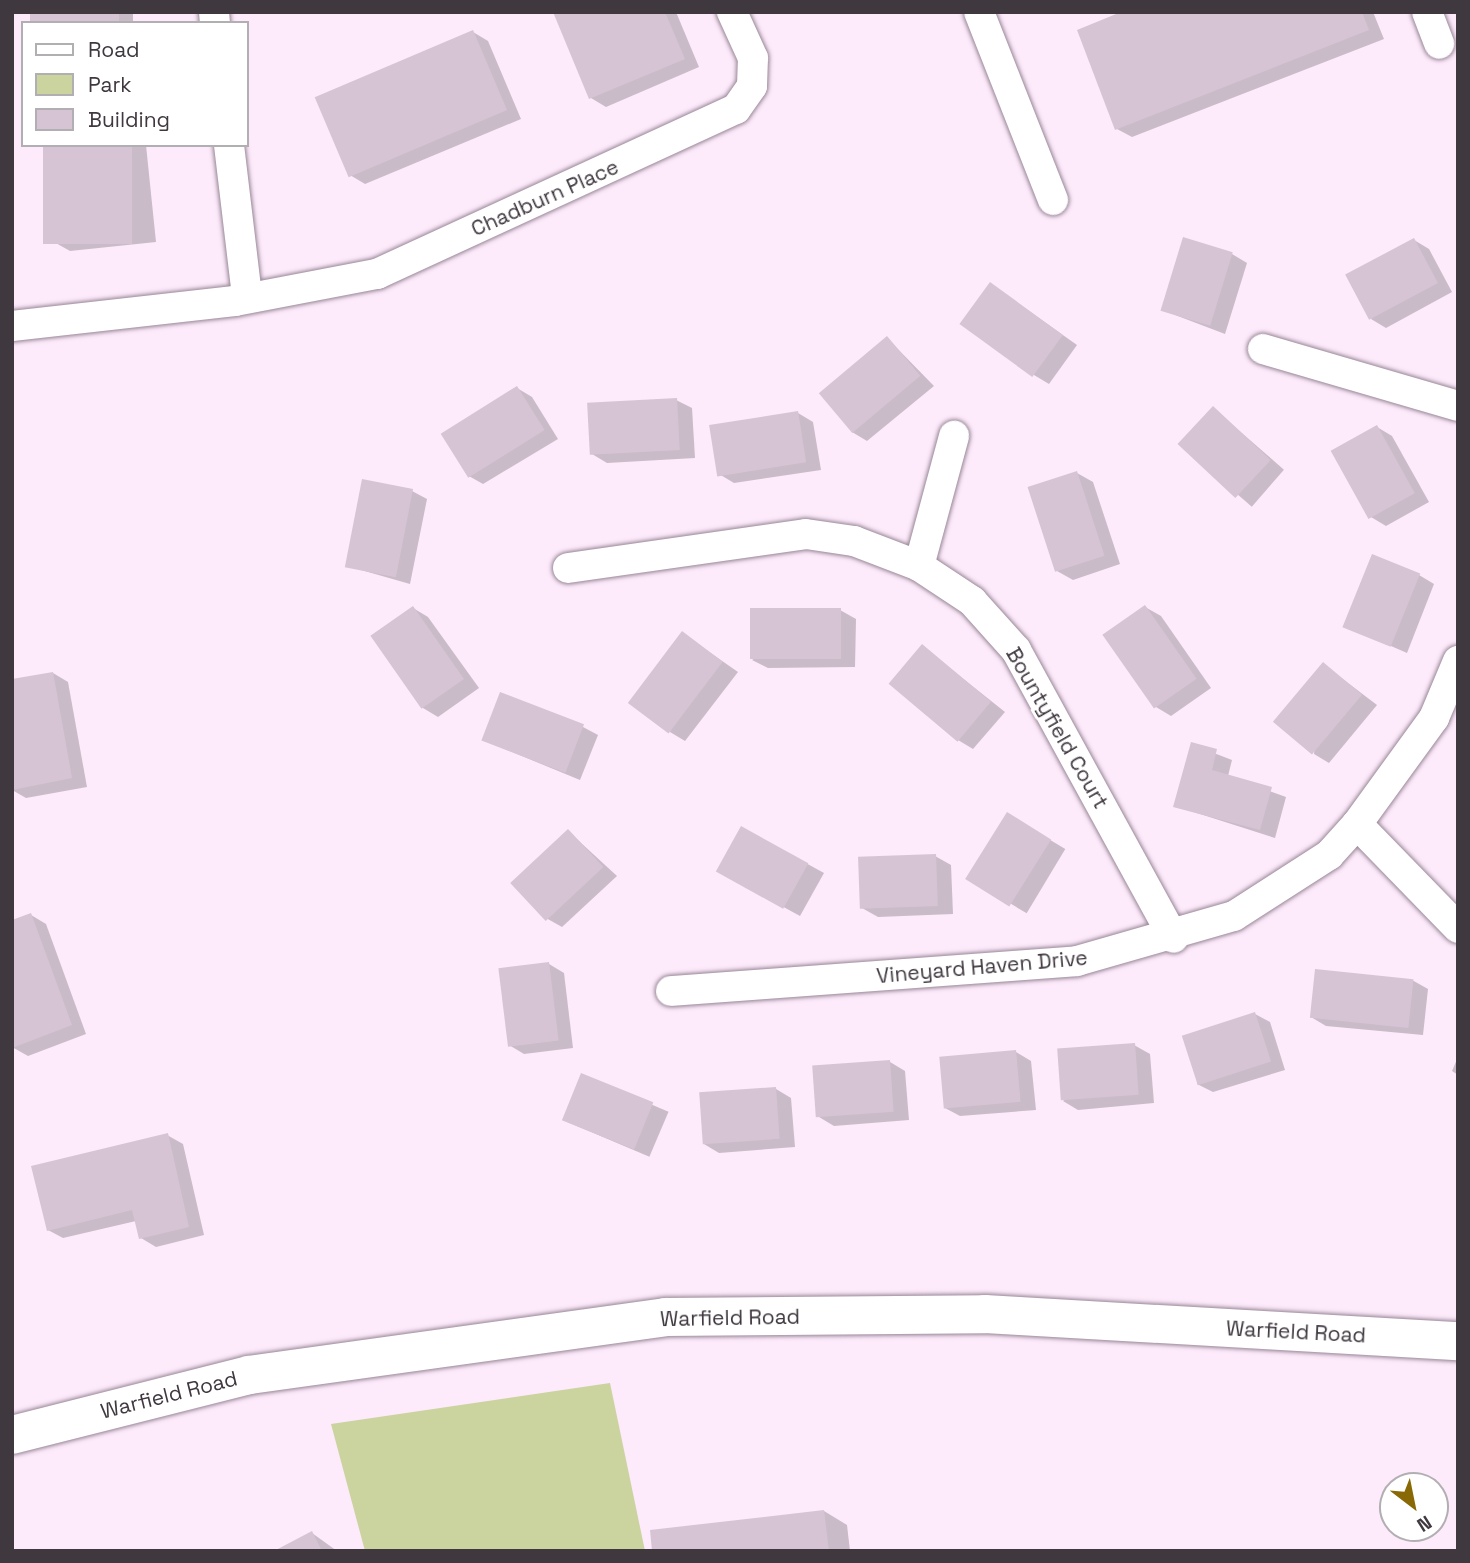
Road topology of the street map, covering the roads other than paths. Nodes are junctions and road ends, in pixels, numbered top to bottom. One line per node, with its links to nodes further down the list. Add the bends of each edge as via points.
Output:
1 (732, 12): 7 (street, Chadburn Place, via 752,58 752,86 736,109 377,274)
2 (979, 12): 6 (street)
3 (1427, 12): 4 (street)
4 (1439, 44)
5 (229, 147): 7 (street)
6 (1053, 200)
7 (247, 296): 8 (street, Chadburn Place)
8 (12, 326)
9 (1263, 349): 10 (street)
10 (1458, 406)
11 (954, 436): 12 (street)
12 (919, 566): 13 (street, Bountyfield Court, via 854,541 806,534); 17 (street, Bountyfield Court, via 972,601 1016,650)
13 (568, 568)
14 (1458, 661): 15 (street, Vineyard Haven Drive, via 1434,718)
15 (1357, 824): 16 (street); 17 (street, Vineyard Haven Drive, via 1294,880 1234,916)
16 (1458, 928)
17 (1174, 938): 18 (street, Vineyard Haven Drive, via 1077,961)
18 (671, 991)
19 (1458, 1341): 20 (street, Warfield Road, via 985,1314 665,1317 249,1375)
20 (12, 1435)

